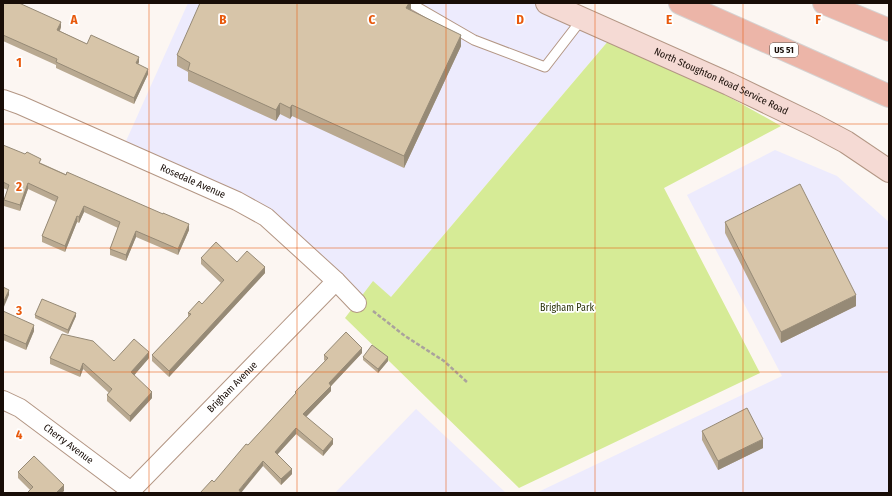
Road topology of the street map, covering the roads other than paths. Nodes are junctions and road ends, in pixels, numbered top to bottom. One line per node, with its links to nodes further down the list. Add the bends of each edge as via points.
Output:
1 (410, 3): 5 (lane, via 474,40 544,67)
2 (547, 3): 5 (street, North Stoughton Road Service Road)
3 (680, 3): 7 (main road, US 51)
4 (824, 3): 6 (main road)
5 (583, 19): 9 (street, North Stoughton Road Service Road, via 814,124)
6 (889, 30)
7 (889, 96)
8 (3, 99): 10 (street, Rosedale Avenue, via 254,210 266,217)
9 (889, 171)
10 (336, 281): 11 (street, Rosedale Avenue); 13 (street, Brigham Avenue)
11 (357, 302)
12 (3, 400): 13 (street, Cherry Avenue, via 20,408)
13 (130, 492)

